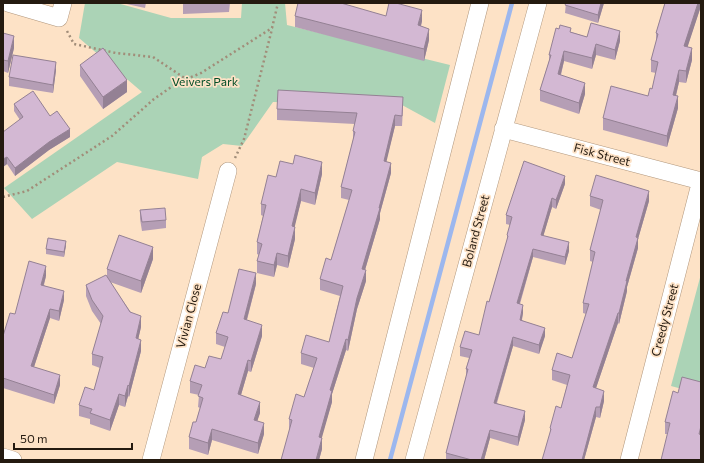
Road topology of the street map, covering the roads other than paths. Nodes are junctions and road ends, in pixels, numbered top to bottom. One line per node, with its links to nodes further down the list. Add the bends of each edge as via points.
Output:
1 (8, 3): 4 (street)
2 (480, 3): 11 (street)
3 (538, 3): 5 (street, Boland Street)
4 (61, 10)
5 (503, 129): 7 (street, Fisk Street); 12 (street, Boland Street)
6 (228, 172): 10 (street, Vivian Close)
7 (701, 181): 13 (street, Creedy Street)
8 (3, 457): 9 (street)
9 (13, 460)
10 (151, 460)
11 (364, 460)
12 (414, 460)
13 (628, 460)

